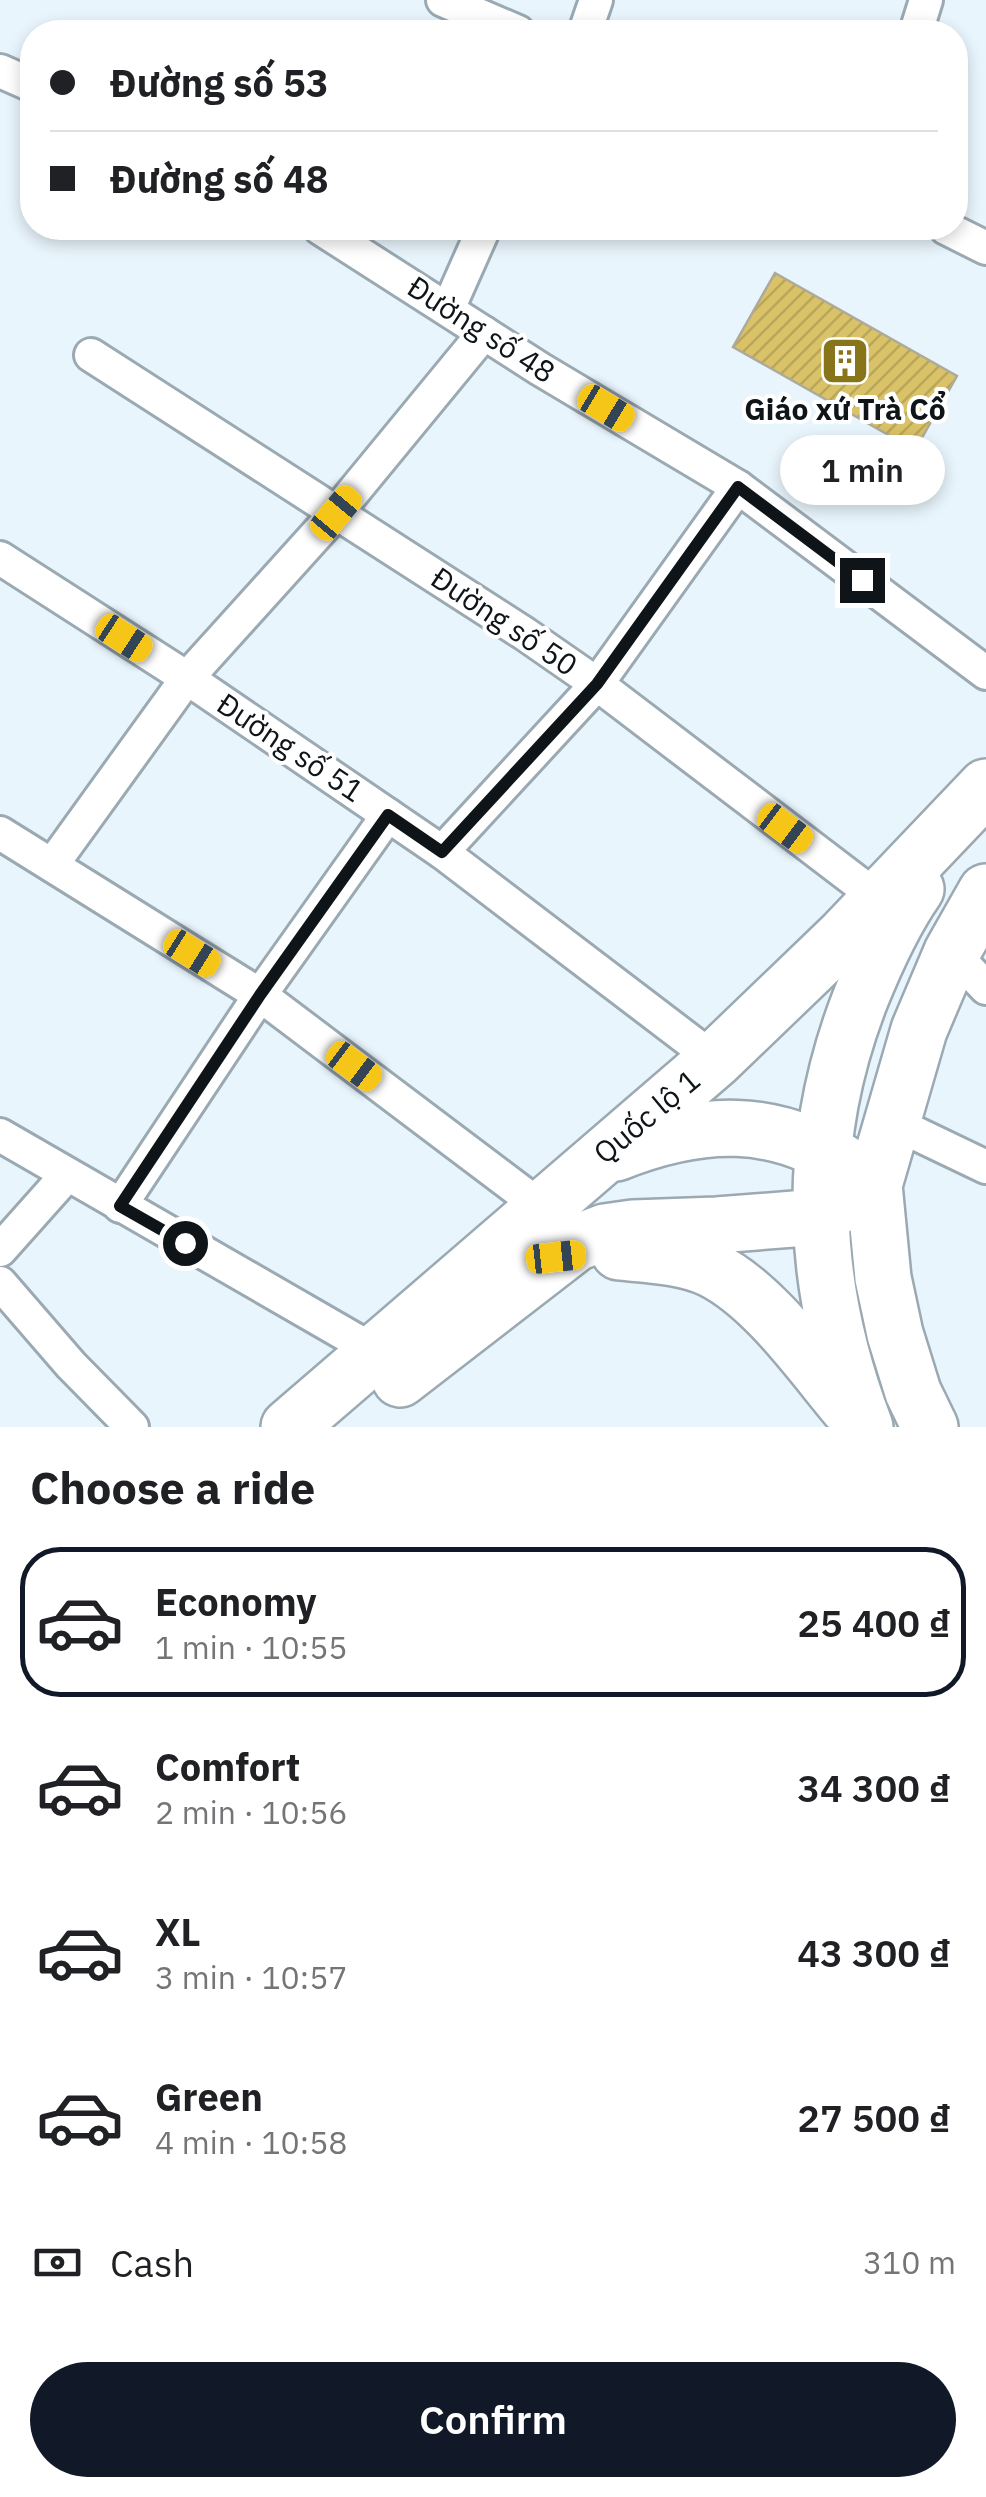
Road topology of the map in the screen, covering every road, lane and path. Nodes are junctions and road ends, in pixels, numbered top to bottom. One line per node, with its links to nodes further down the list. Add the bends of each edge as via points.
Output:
1 (443, 0): 2 (street)
2 (490, 20)
3 (339, 240): 5 (street, Đường số 48)
4 (479, 240): 5 (street)
5 (448, 310): 6 (street, Đường số 48)
6 (484, 333): 8 (street, Đường số 48); 9 (street)
7 (91, 355): 9 (street, Đường số 50)
8 (738, 487): 11 (street, Đường số 48); 13 (street)
9 (336, 513): 12 (street); 13 (street, Đường số 50)
10 (0, 558): 12 (street, Đường số 51)
11 (986, 673)
12 (187, 678): 15 (street, Đường số 51); 18 (street)
13 (597, 684): 17 (street); 20 (street, Đường số 50)
14 (986, 788): 20 (highway, Quốc lộ 1)
15 (388, 815): 17 (street, Đường số 51); 22 (street)
16 (0, 832): 18 (street)
17 (442, 852): 23 (street, Đường số 51)
18 (52, 865): 22 (street)
19 (986, 892): 21 (highway)
20 (889, 907): 23 (highway, Quốc lộ 1); 26 (highway, via 841,1048)
21 (969, 970): 24 (highway, via 919,1030)
22 (260, 995): 31 (street); 33 (street)
23 (715, 1060): 27 (highway, Quốc lộ 1)
24 (892, 1122): 28 (street); 30 (highway)
25 (0, 1135): 29 (street)
26 (822, 1148): 27 (highway, via 785,1134 722,1127 652,1138); 30 (highway); 32 (highway)
27 (594, 1162): 33 (highway, Quốc lộ 1)
28 (986, 1167)
29 (66, 1176): 31 (street); 34 (street)
30 (874, 1185): 32 (highway, Quốc lộ 1); 41 (highway, via 894,1334)
31 (120, 1206): 36 (street)
32 (819, 1217): 33 (highway, Quốc lộ 1, via 633,1228 576,1243); 37 (highway, via 840,1357)
33 (548, 1232): 36 (highway, Quốc lộ 1); 37 (highway, via 711,1270 780,1326); 40 (highway, Quốc lộ 1)
34 (0, 1250)
35 (0, 1283): 38 (street)
36 (378, 1353): 39 (highway, Quốc lộ 1)
37 (865, 1426)
38 (132, 1427)
39 (289, 1427)
40 (343, 1427)
41 (930, 1427)

